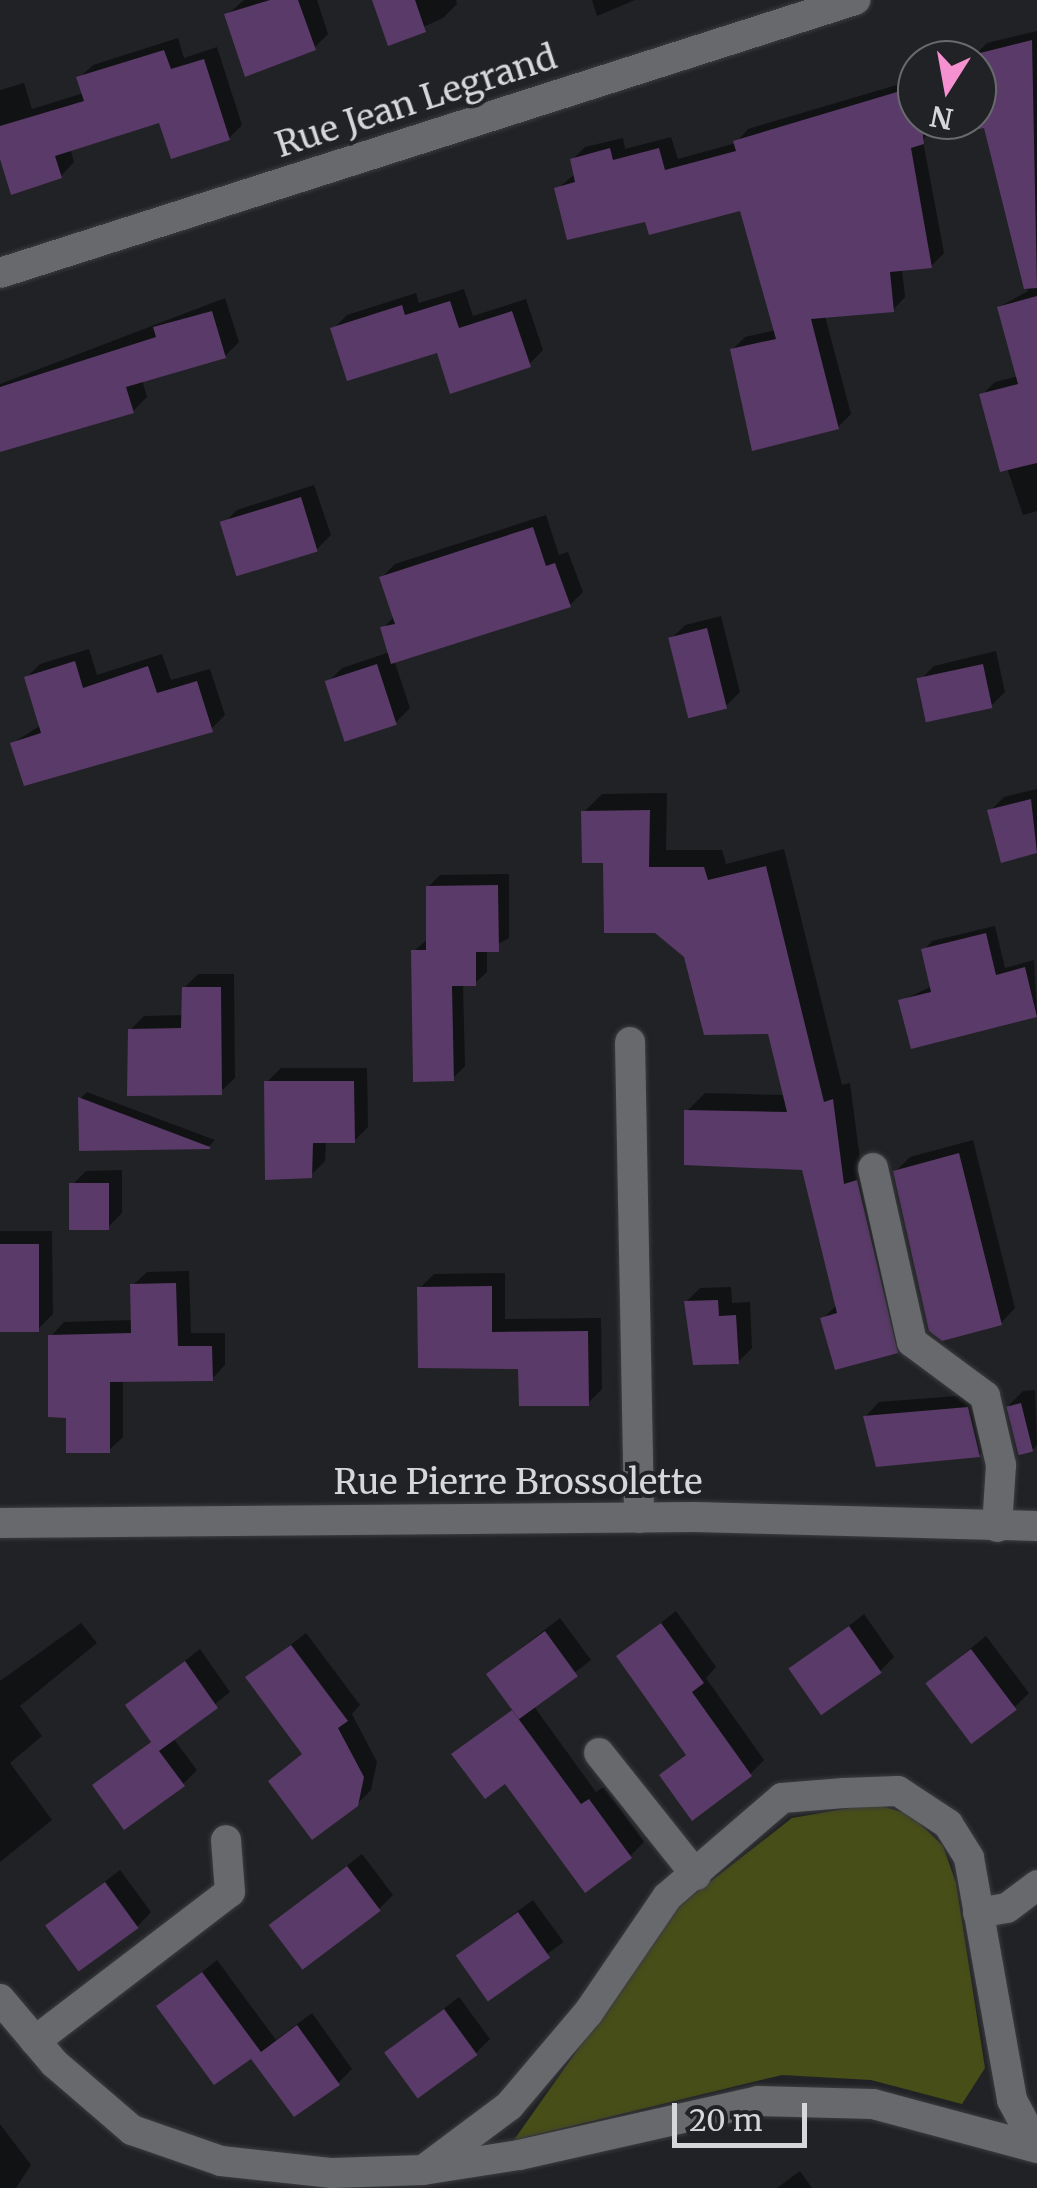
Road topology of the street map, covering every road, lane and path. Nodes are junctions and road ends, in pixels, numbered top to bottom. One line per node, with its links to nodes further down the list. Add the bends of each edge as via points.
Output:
1 (856, 0): 2 (street, Rue Jean Legrand)
2 (0, 272)
3 (630, 1042): 5 (street)
4 (872, 1168): 8 (street, via 912,1342 985,1396 1001,1465)
5 (640, 1518): 6 (street, Rue Pierre Brossolette); 8 (street, Rue Pierre Brossolette)
6 (0, 1523)
7 (1037, 1526): 8 (street, Rue Pierre Brossolette)
8 (998, 1527)
9 (599, 1752): 11 (street)
10 (226, 1840): 15 (street, via 230,1892)
11 (696, 1875): 13 (street, via 782,1798 898,1792 948,1824 969,1858); 17 (street, via 667,1897 600,1997 509,2106)
12 (1037, 1885): 13 (street, via 1007,1908)
13 (978, 1912): 16 (street, via 1012,2100)
14 (0, 1999): 15 (street)
15 (35, 2041): 18 (street, via 132,2130 221,2161)
16 (1037, 2148): 17 (street, via 873,2104 758,2101 520,2156)
17 (423, 2170): 18 (street)
18 (337, 2181)

